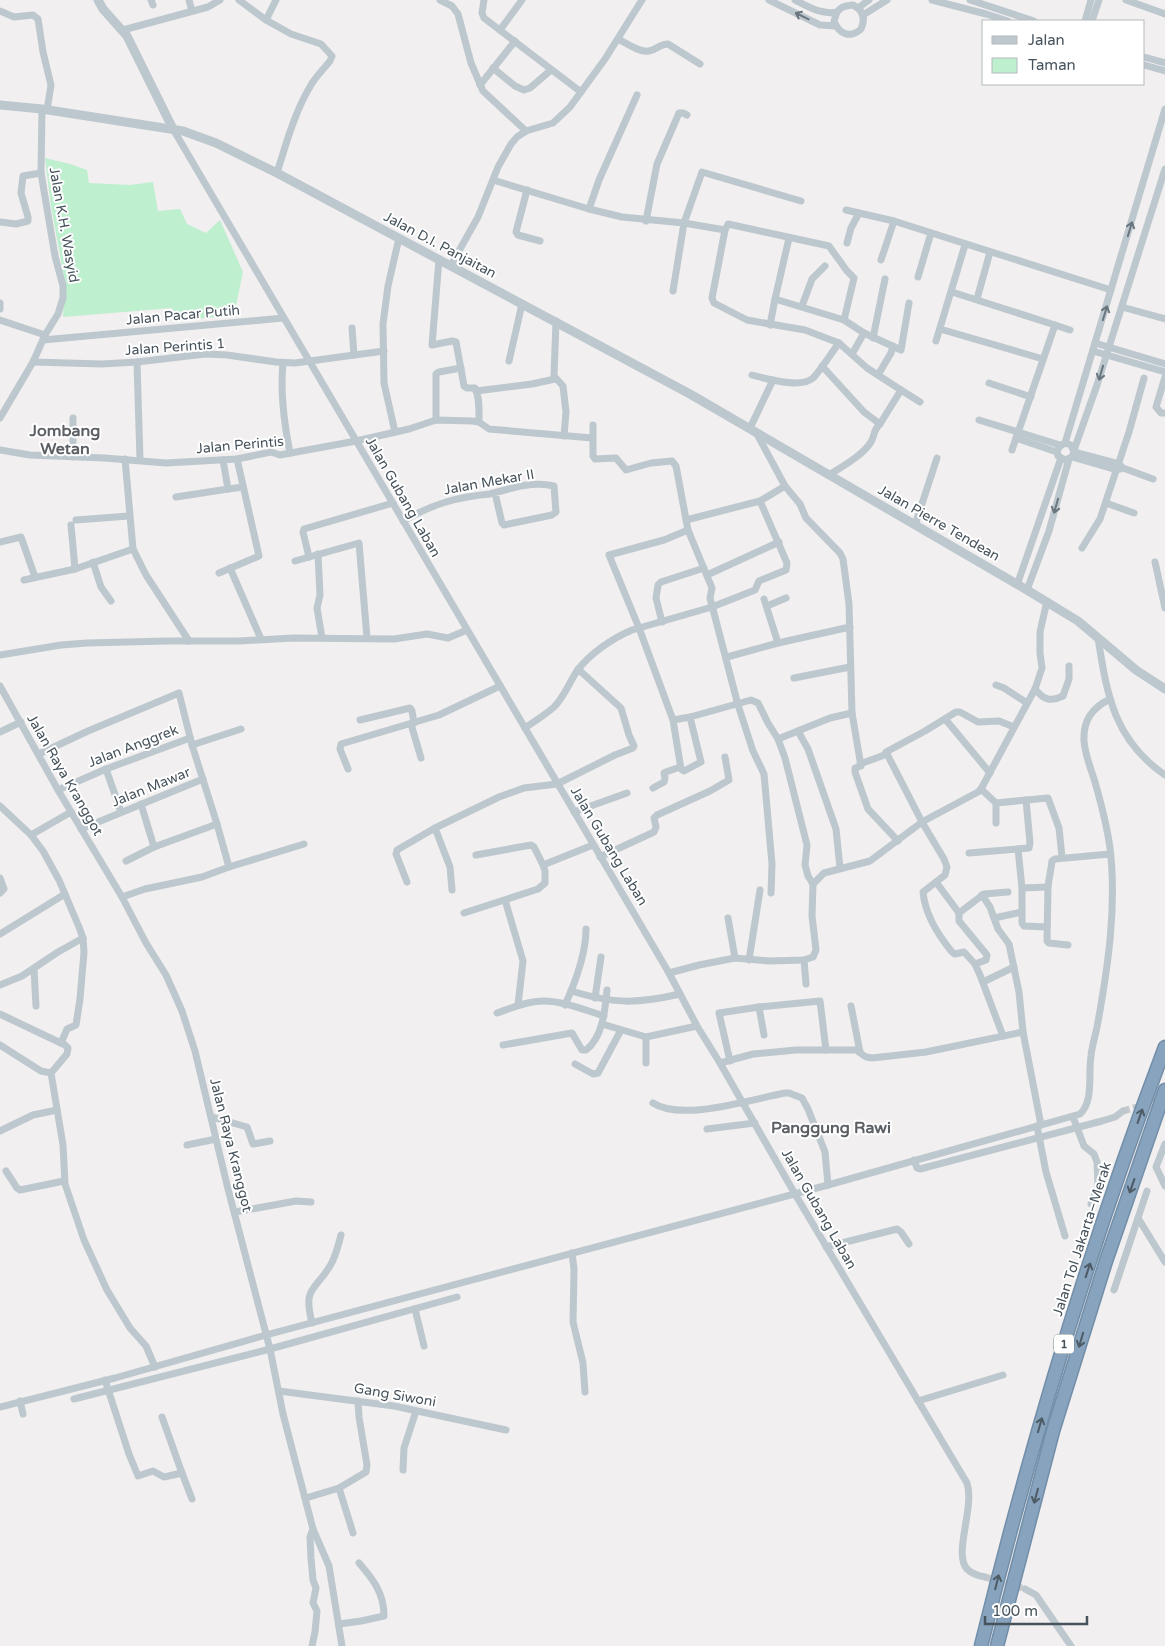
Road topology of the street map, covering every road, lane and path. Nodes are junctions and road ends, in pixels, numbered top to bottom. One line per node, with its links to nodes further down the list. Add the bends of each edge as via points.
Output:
1 (98, 0): 34 (street)
2 (189, 0): 23 (street)
3 (220, 0): 23 (street)
4 (239, 0): 28 (street)
5 (276, 0): 28 (street)
6 (440, 0): 45 (street, via 452,6 458,14)
7 (484, 0): 35 (street, via 483,16)
8 (522, 0): 35 (street)
9 (642, 0): 36 (street)
10 (769, 0): 33 (street, one-way to 10, via 820,25)
11 (795, 0): 24 (street, via 819,12)
12 (869, 0): 21 (street)
13 (887, 0): 27 (street)
14 (932, 0): 25 (street)
15 (970, 0): 19 (street)
16 (1091, 0): 31 (street)
17 (1099, 0): 32 (street)
18 (1126, 0): 20 (street)
19 (988, 2): 25 (street); 30 (street)
20 (1145, 3): 26 (street)
21 (858, 8): 24 (street, via 845,6); 27 (street)
22 (0, 11): 50 (street, Jalan K.H. Wasyid, via 14,17 33,14 38,19 51,85)
23 (192, 11): 34 (street)
24 (837, 12): 33 (street)
25 (986, 14): 29 (street)
26 (1165, 14)
27 (863, 16): 33 (street, via 864,23 858,32 844,34)
28 (266, 20): 56 (street, via 291,34 321,44 332,56 306,93)
29 (1005, 20)
30 (1032, 20)
31 (1085, 20)
32 (1092, 20)
33 (836, 26)
34 (123, 30): 52 (street)
35 (500, 30): 37 (street)
36 (618, 39): 40 (street, via 644,51 668,44); 46 (street)
37 (515, 42): 42 (street); 43 (street)
38 (1145, 57): 39 (street)
39 (1165, 63)
40 (700, 64)
41 (1145, 65): 44 (street)
42 (493, 68): 43 (street, via 524,90); 45 (street)
43 (551, 70): 46 (street)
44 (1165, 71)
45 (480, 86): 53 (street, via 486,96)
46 (581, 92): 53 (street, via 553,123)
47 (637, 95): 60 (street)
48 (0, 105): 50 (street, Jalan D.I. Panjaitan)
49 (1165, 109): 81 (street, one-way to 49)
50 (45, 110): 52 (street, Jalan D.I. Panjaitan); 55 (street, Jalan K.H. Wasyid)
51 (687, 115): 63 (street, via 679,113 657,164)
52 (173, 129): 56 (street, Jalan D.I. Panjaitan, via 216,143); 92 (street, Jalan Gubang Laban)
53 (526, 131): 57 (street, via 511,144)
54 (1165, 169): 90 (street)
55 (41, 173): 65 (street, via 22,176 21,194 28,221 16,224); 103 (street, Jalan K.H. Wasyid, via 63,293 58,314)
56 (277, 173): 69 (street, Jalan D.I. Panjaitan)
57 (493, 180): 58 (street); 77 (street, via 478,218)
58 (527, 190): 60 (street); 71 (street, via 516,232)
59 (801, 201): 66 (street, via 702,172)
60 (589, 209): 63 (street)
61 (846, 210): 62 (street)
62 (859, 214): 64 (street); 72 (street)
63 (646, 221): 66 (street)
64 (894, 221): 68 (street); 76 (street)
65 (0, 222)
66 (684, 224): 67 (street); 82 (street)
67 (724, 230): 70 (street, via 728,224); 97 (street, via 713,301 747,320)
68 (931, 233): 73 (street); 79 (street)
69 (399, 238): 75 (street, Jalan D.I. Panjaitan); 111 (street, via 388,286 383,324)
70 (789, 238): 84 (street); 95 (street, via 829,246 854,278)
71 (540, 241)
72 (847, 243)
73 (965, 245): 74 (street); 83 (street)
74 (990, 252): 81 (street); 85 (street)
75 (439, 259): 77 (street, Jalan D.I. Panjaitan); 124 (street, via 432,345 456,342)
76 (881, 260)
77 (451, 265): 88 (street, Jalan D.I. Panjaitan)
78 (825, 266): 89 (street, via 812,279)
79 (918, 277)
80 (885, 279): 104 (street)
81 (1112, 289): 107 (street, one-way to 81)
82 (673, 291)
83 (952, 292): 85 (street); 100 (street)
84 (775, 299): 89 (street); 97 (street)
85 (977, 299): 98 (street)
86 (909, 302): 108 (street, via 901,350)
87 (0, 303): 91 (street)
88 (522, 304): 96 (street, Jalan D.I. Panjaitan); 117 (street)
89 (802, 306): 95 (street)
90 (1122, 306): 93 (street); 109 (street)
91 (0, 309)
92 (283, 318): 103 (street, Jalan Pacar Putih); 116 (street, Jalan Gubang Laban)
93 (1165, 319)
94 (0, 320): 103 (street)
95 (844, 320): 102 (street)
96 (556, 321): 130 (street); 135 (street, Jalan D.I. Panjaitan)
97 (770, 325): 106 (street, via 812,332)
98 (1055, 325): 101 (street); 115 (street)
99 (352, 328): 114 (street)
100 (940, 329): 105 (street); 115 (street)
101 (1070, 330)
102 (864, 333): 104 (street); 112 (street)
103 (44, 338): 118 (street, Jalan K.H. Wasyid)
104 (873, 338): 108 (street)
105 (936, 341)
106 (839, 343): 112 (street); 123 (street)
107 (1096, 343): 109 (street); 110 (street)
108 (893, 346): 127 (street)
109 (1109, 347): 113 (street); 121 (street)
110 (1093, 351): 113 (street); 154 (street)
111 (384, 352): 114 (street, Jalan Perintis 1); 147 (street, via 384,383)
112 (852, 354): 127 (street)
113 (1106, 354): 121 (street); 156 (street, one-way to 156)
114 (354, 355): 116 (street, Jalan Perintis 1)
115 (1043, 359): 136 (street)
116 (309, 361): 120 (street, Jalan Perintis 1); 151 (street, Jalan Gubang Laban)
117 (509, 361)
118 (34, 362): 119 (street, Jalan Perintis 1); 139 (street, Jalan K.H. Wasyid)
119 (137, 362): 120 (street, Jalan Perintis 1, via 205,354); 161 (street)
120 (283, 363): 155 (street, via 282,396)
121 (1148, 363): 122 (street); 125 (street)
122 (1165, 364)
123 (822, 366): 131 (street, via 808,382); 144 (street, via 864,412)
124 (461, 368): 134 (street, via 465,387); 141 (street, via 436,374)
125 (1165, 372)
126 (752, 375): 131 (street)
127 (878, 375): 133 (street)
128 (1165, 377): 138 (street, via 1156,407)
129 (1144, 378): 163 (street)
130 (555, 379): 134 (street); 149 (street, via 563,386)
131 (773, 380): 146 (street)
132 (989, 383): 136 (street)
133 (901, 390): 137 (street); 144 (street)
134 (476, 391): 143 (street)
135 (690, 394): 146 (street, Jalan Pierre Tendean)
136 (1031, 397): 148 (street)
137 (920, 402)
138 (1165, 413)
139 (0, 418)
140 (73, 418): 157 (street)
141 (436, 420): 143 (street, Jalan Perintis); 147 (street, Jalan Perintis)
142 (979, 420): 148 (street)
143 (479, 422): 149 (street, Jalan Perintis, via 489,429)
144 (880, 424): 164 (street, via 862,452)
145 (592, 425): 150 (street)
146 (753, 431): 164 (street, Jalan Pierre Tendean); 166 (street)
147 (395, 432): 151 (street, Jalan Perintis)
148 (1016, 435): 153 (street); 154 (street)
149 (564, 436): 150 (street, Jalan Perintis)
150 (592, 438): 176 (street, via 595,459 616,458 626,470 672,461 682,491)
151 (356, 441): 155 (street, Jalan Perintis); 173 (street, Jalan Gubang Laban)
152 (0, 450): 157 (street, Jalan Perintis)
153 (1012, 450)
154 (1061, 450): 156 (street); 156 (street, via 1070,445); 180 (street)
155 (290, 453): 159 (street, Jalan Perintis, via 280,455 271,452)
156 (1072, 455): 163 (street); 181 (street, one-way to 181)
157 (73, 457): 160 (street, Jalan Perintis)
158 (937, 458): 178 (street)
159 (237, 459): 162 (street, Jalan Perintis); 167 (street)
160 (125, 460): 161 (street, Jalan Perintis); 175 (street)
161 (140, 460): 162 (street, Jalan Perintis, via 177,463)
162 (223, 460): 168 (street)
163 (1120, 467): 165 (street); 172 (street)
164 (829, 475): 178 (street, Jalan Pierre Tendean)
165 (1152, 479)
166 (785, 486): 171 (street); 207 (street, via 800,504 806,518 843,559)
167 (243, 487): 168 (street); 192 (street, via 259,556)
168 (228, 489): 170 (street)
169 (495, 492): 169 (street, Jalan Mekar II, via 529,485 553,485 555,513 506,525 502,523); 177 (street, Jalan Mekar II, via 446,500)
170 (176, 498)
171 (760, 501): 176 (street); 183 (street)
172 (1106, 503): 174 (street); 184 (street)
173 (392, 504): 177 (street, Jalan Gubang Laban); 187 (street, via 304,529)
174 (1134, 513)
175 (129, 516): 185 (street); 191 (street, via 74,522)
176 (686, 520): 179 (street)
177 (403, 521): 209 (street, Jalan Gubang Laban)
178 (915, 525): 197 (street, Jalan Pierre Tendean)
179 (688, 530): 193 (street); 208 (street, via 609,555)
180 (1033, 537): 181 (street); 197 (street)
181 (1045, 541): 198 (street)
182 (0, 542): 195 (street, via 21,537)
183 (779, 542): 193 (street); 204 (street, via 788,564 786,570 759,581 755,590)
184 (1082, 548)
185 (133, 549): 189 (street); 214 (street)
186 (318, 554): 187 (street); 210 (street, via 320,587 317,608); 211 (street, via 356,542 359,544)
187 (309, 557): 188 (street)
188 (295, 561)
189 (93, 562): 191 (street); 201 (street, via 101,586)
190 (1155, 562): 205 (street)
191 (75, 568): 195 (street)
192 (230, 568): 194 (street); 213 (street)
193 (706, 571): 204 (street, via 712,588); 206 (street, via 658,585 656,598)
194 (220, 573)
195 (35, 577): 196 (street)
196 (24, 580)
197 (1017, 584): 198 (street, Jalan Pierre Tendean)
198 (1027, 590): 202 (street, Jalan Pierre Tendean)
199 (786, 598): 203 (street)
200 (764, 599): 203 (street)
201 (111, 601)
202 (1047, 601): 212 (street, Jalan Pierre Tendean); 225 (street, via 1040,632 1042,668)
203 (767, 606): 215 (street)
204 (712, 607): 206 (street); 217 (street)
205 (1165, 608)
206 (662, 622): 208 (street)
207 (850, 627): 215 (street); 219 (street)
208 (639, 628): 220 (street, via 620,635); 233 (street)
209 (467, 630): 211 (street, via 448,638 427,634 394,639); 224 (street, Jalan Gubang Laban)
210 (322, 638): 211 (street); 213 (street)
211 (367, 638)
212 (1098, 638): 226 (street, Jalan Pierre Tendean); 227 (street)
213 (258, 639): 214 (street)
214 (189, 641): 216 (street, via 61,645)
215 (778, 643): 217 (street)
216 (0, 655)
217 (727, 658): 229 (street)
218 (1069, 666): 225 (street, via 1063,696 1047,700)
219 (850, 667): 221 (street); 230 (street)
220 (578, 669): 238 (street, via 558,703); 255 (street, via 621,708 634,747)
221 (794, 678)
222 (996, 685): 228 (street)
223 (0, 686): 235 (street, Jalan Raya Kranggot)
224 (500, 686): 236 (street, via 446,712); 238 (street, Jalan Gubang Laban)
225 (1035, 689): 228 (street)
226 (1165, 689)
227 (1110, 699): 253 (street, via 1119,724 1138,751 1151,766); 279 (street, via 1097,706 1090,715 1084,741 1104,814)
228 (1027, 703): 237 (street)
229 (738, 704): 231 (street); 242 (street, via 751,700 758,703); 295 (street, via 764,774)
230 (852, 713): 240 (street); 248 (street)
231 (690, 717): 233 (street); 249 (street, via 701,762 684,771)
232 (360, 720): 236 (street, via 410,708)
233 (673, 720): 249 (street)
234 (946, 720): 237 (street, via 960,712 978,722 999,721); 245 (street, via 888,749); 252 (street)
235 (21, 722): 241 (street); 244 (street, Jalan Raya Kranggot)
236 (413, 723): 247 (street); 251 (street, via 341,744)
237 (1014, 727): 252 (street)
238 (525, 728): 255 (street, Jalan Gubang Laban)
239 (241, 730): 243 (street, Jalan Anggrek)
240 (798, 731): 242 (street); 286 (street, via 808,749 836,830)
241 (0, 732)
242 (778, 739): 290 (street, via 807,845 806,871)
243 (191, 742): 244 (street, via 180,695 175,693); 250 (street, Jalan Anggrek); 254 (street)
244 (39, 754): 258 (street, Jalan Raya Kranggot)
245 (887, 754): 248 (street); 267 (street)
246 (725, 757): 281 (street, via 729,780 657,814 654,832)
247 (421, 758)
248 (860, 764): 273 (street, via 855,772 866,806)
249 (680, 767): 256 (street, via 664,773 664,782)
250 (106, 769): 258 (street, Jalan Anggrek); 265 (street)
251 (348, 769)
252 (990, 773): 257 (street)
253 (1165, 775)
254 (203, 780): 262 (street, Jalan Mawar); 269 (street)
255 (557, 784): 266 (street, Jalan Gubang Laban); 270 (street, via 516,791)
256 (653, 788)
257 (981, 789): 261 (street); 267 (street)
258 (58, 790): 264 (street, Jalan Raya Kranggot)
259 (627, 793): 266 (street)
260 (1026, 800): 261 (street); 277 (street, via 1030,847); 282 (street, via 1045,797 1049,800 1059,828)
261 (996, 802): 268 (street)
262 (141, 804): 265 (street, Jalan Mawar); 276 (street)
263 (0, 806): 272 (street)
264 (71, 812): 271 (street, Jalan Raya Kranggot); 272 (street)
265 (121, 812): 271 (street, Jalan Mawar)
266 (574, 812): 275 (street, Jalan Gubang Laban)
267 (922, 822): 273 (street); 289 (street, via 947,867 945,875)
268 (996, 823)
269 (217, 824): 276 (street); 285 (street)
270 (436, 828): 288 (street, via 395,852); 293 (street, via 450,867)
271 (81, 829): 300 (street, Jalan Raya Kranggot)
272 (31, 835): 298 (street)
273 (898, 841): 286 (street, via 870,861)
274 (304, 844): 285 (street)
275 (593, 845): 281 (street, Jalan Gubang Laban); 284 (street)
276 (154, 847): 283 (street)
277 (1018, 849): 278 (street); 292 (street)
278 (969, 853)
279 (1110, 854): 282 (street); 360 (street, via 1113,894 1109,946 1086,1106)
280 (476, 855): 284 (street, via 531,845)
281 (600, 857): 319 (street, Jalan Gubang Laban)
282 (1062, 857): 291 (street, via 1052,861)
283 (126, 861)
284 (543, 865): 301 (street, via 546,878 543,886)
285 (229, 867): 300 (street)
286 (840, 868): 290 (street, via 824,873)
287 (0, 878): 297 (street, via 4,889)
288 (407, 882)
289 (936, 882): 304 (street); 316 (street, via 922,893 933,927 952,952 964,952)
290 (813, 884): 315 (street, via 815,955)
291 (1048, 887): 292 (street); 307 (street)
292 (1022, 888): 302 (street)
293 (452, 890)
294 (760, 890): 314 (street)
295 (772, 892)
296 (1008, 892): 299 (street)
297 (0, 893)
298 (65, 894): 309 (street); 310 (street)
299 (982, 895): 304 (street); 306 (street)
300 (122, 897): 358 (street, Jalan Raya Kranggot, via 178,1002)
301 (505, 900): 303 (street); 328 (street, via 523,961)
302 (1022, 912): 306 (street); 307 (street, via 1024,926)
303 (464, 913)
304 (959, 913): 316 (street, via 959,920 987,957)
305 (728, 918): 313 (street)
306 (994, 918): 317 (street, via 1008,944)
307 (1047, 927): 311 (street, via 1048,943)
308 (586, 929): 324 (street)
309 (0, 934)
310 (83, 938): 318 (street); 342 (street, via 76,1025 68,1029)
311 (1068, 944)
312 (601, 957): 326 (street)
313 (735, 958): 314 (street); 319 (street)
314 (749, 960): 315 (street)
315 (804, 960): 321 (street)
316 (975, 964): 320 (street)
317 (1014, 967): 320 (street); 338 (street, via 1020,992)
318 (34, 969): 322 (street); 330 (street)
319 (669, 973): 325 (street, Jalan Gubang Laban)
320 (983, 982): 340 (street)
321 (806, 984)
322 (0, 985)
323 (607, 990): 327 (street)
324 (571, 991): 326 (street); 329 (street)
325 (680, 994): 327 (street, via 645,1002); 336 (street, Jalan Gubang Laban)
326 (595, 998): 327 (street)
327 (606, 1000): 335 (street)
328 (518, 1005): 329 (street, via 542,1001); 333 (street)
329 (565, 1005): 335 (street)
330 (36, 1006)
331 (851, 1006): 347 (street)
332 (759, 1007): 339 (street); 346 (street, via 820,1001); 348 (street, via 719,1013)
333 (497, 1013)
334 (0, 1014): 342 (street)
335 (603, 1020): 337 (street); 343 (street, via 594,1042 586,1050 582,1050 572,1033)
336 (697, 1026): 341 (street); 350 (street, Jalan Gubang Laban)
337 (621, 1030): 341 (street); 351 (street, via 598,1073 593,1074)
338 (1022, 1032): 340 (street); 363 (street)
339 (764, 1035)
340 (1003, 1036): 347 (street, via 926,1052 881,1057 868,1058)
341 (646, 1037): 349 (street)
342 (62, 1044): 352 (street, via 68,1048 68,1054)
343 (504, 1045)
344 (1, 1047): 352 (street, via 41,1071)
345 (1165, 1047): 420 (highway, Jalan Tol Jakarta–Merak / 1, one-way to 345, via 1054,1375 1107,1210)
346 (826, 1050): 347 (street); 348 (street, via 776,1051)
347 (858, 1051)
348 (730, 1060): 350 (street)
349 (646, 1063)
350 (720, 1063): 354 (street, Jalan Gubang Laban)
351 (575, 1064)
352 (51, 1073): 356 (street)
353 (1165, 1090): 421 (highway, 1, one-way to 421, via 1106,1261 1053,1431)
354 (743, 1102): 355 (street, via 681,1111); 359 (street, Jalan Gubang Laban); 371 (street, via 785,1093 802,1098 824,1152)
355 (653, 1104)
356 (57, 1110): 362 (street, via 33,1115); 370 (street, via 63,1145)
357 (1123, 1111): 360 (street, via 1110,1119)
358 (212, 1117): 364 (street, Jalan Raya Kranggot); 365 (street, via 246,1127 254,1144)
359 (755, 1124): 361 (street); 374 (street, Jalan Gubang Laban)
360 (1075, 1124): 363 (street); 363 (street); 376 (street, via 1084,1146 1094,1154 1097,1162 1098,1186)
361 (707, 1129)
362 (0, 1131)
363 (1039, 1131): 368 (street); 368 (street, via 920,1170); 380 (street, via 1046,1172)
364 (216, 1139): 367 (street); 377 (street, Jalan Raya Kranggot)
365 (270, 1141)
366 (1165, 1144): 372 (street, via 1156,1167)
367 (187, 1145)
368 (914, 1160): 371 (street)
369 (6, 1171): 370 (street, via 20,1190)
370 (64, 1181): 393 (street, via 98,1274 130,1328 146,1346)
371 (828, 1185): 374 (street)
372 (1165, 1186)
373 (1147, 1191): 378 (street)
374 (795, 1194): 382 (street, Jalan Gubang Laban); 383 (street)
375 (311, 1202): 377 (street, via 296,1201)
376 (1091, 1204)
377 (235, 1212): 390 (street, Jalan Raya Kranggot)
378 (1138, 1218): 384 (street); 385 (street)
379 (341, 1235): 389 (street, via 328,1270 309,1296)
380 (1065, 1236)
381 (909, 1244): 382 (street, via 896,1229)
382 (826, 1247): 400 (street, Jalan Gubang Laban)
383 (572, 1253): 388 (street); 397 (street, via 573,1322 583,1363)
384 (1165, 1262)
385 (1114, 1290)
386 (457, 1297): 387 (street)
387 (415, 1309): 388 (street); 391 (street)
388 (375, 1314): 389 (street); 392 (street)
389 (312, 1323): 390 (street)
390 (267, 1336): 392 (street, Jalan Raya Kranggot); 393 (street)
391 (424, 1346)
392 (270, 1348): 395 (street); 396 (street, Jalan Raya Kranggot)
393 (155, 1366): 395 (street)
394 (1003, 1375): 400 (street)
395 (107, 1385): 398 (street); 401 (street); 408 (street, via 136,1473 140,1476 154,1471 164,1477)
396 (279, 1391): 399 (street, Gang Siwoni); 410 (street, Jalan Raya Kranggot)
397 (585, 1392)
398 (74, 1399)
399 (358, 1401): 403 (street, Gang Siwoni); 409 (street, via 367,1469)
400 (918, 1401): 415 (street, Jalan Gubang Laban, via 967,1483 970,1498 963,1560 967,1569)
401 (20, 1403): 402 (street); 404 (street)
402 (0, 1407)
403 (416, 1411): 406 (street, Gang Siwoni); 407 (street, via 404,1448)
404 (23, 1414)
405 (162, 1417): 408 (street)
406 (506, 1430)
407 (403, 1470)
408 (182, 1473): 411 (street)
409 (339, 1488): 410 (street); 413 (street)
410 (306, 1498): 412 (street, Jalan Raya Kranggot)
411 (192, 1499)
412 (313, 1529): 417 (street, Jalan Raya Kranggot, via 329,1566); 418 (street, via 311,1558 317,1611)
413 (353, 1533)
414 (359, 1563): 417 (street, via 376,1583 384,1616)
415 (985, 1577)
416 (1025, 1589): 422 (street, via 1036,1595)
417 (338, 1624): 419 (street, Jalan Raya Kranggot)
418 (312, 1646)
419 (342, 1646)
420 (981, 1646)
421 (997, 1646)
422 (1071, 1646)

